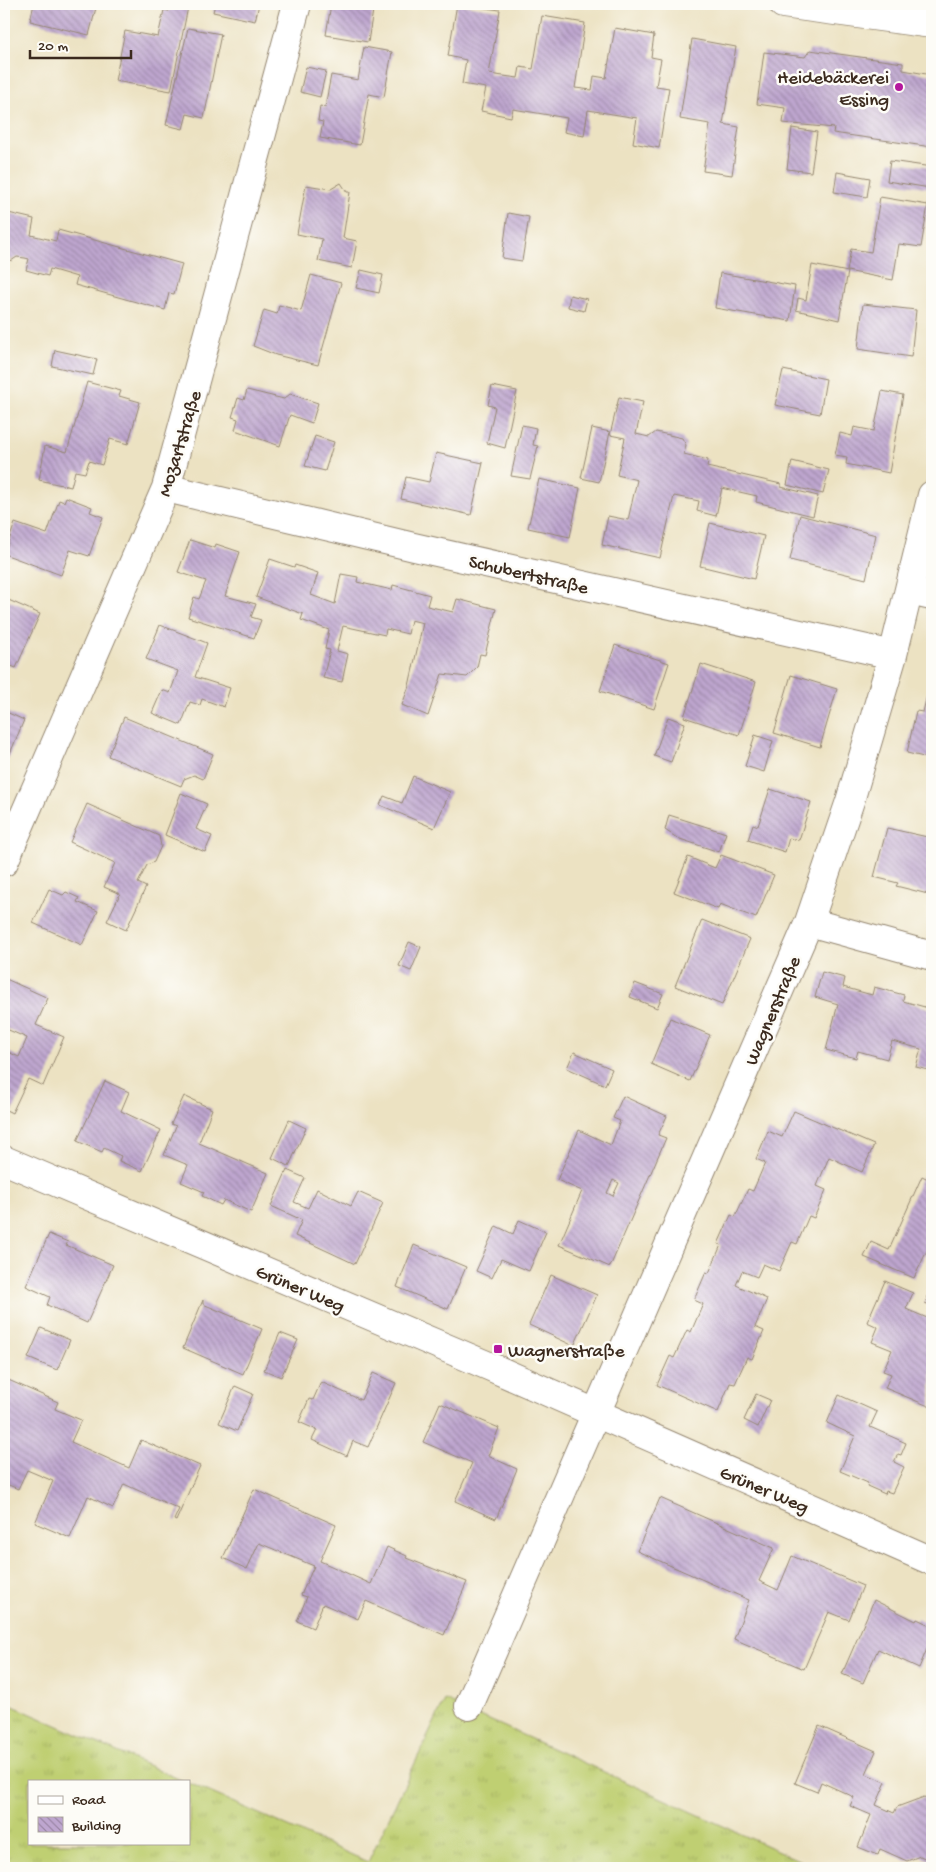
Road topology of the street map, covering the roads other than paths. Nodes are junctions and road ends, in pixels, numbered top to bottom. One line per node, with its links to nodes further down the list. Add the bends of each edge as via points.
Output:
1 (296, 4): 4 (street, Mozartstraße)
2 (783, 4): 3 (street)
3 (932, 24)
4 (166, 488): 7 (street, Schubertstraße); 8 (street, Mozartstraße)
5 (932, 495): 6 (street, Wagnerstraße)
6 (921, 594): 7 (street, Wagnerstraße)
7 (893, 655): 9 (street, Wagnerstraße, via 850,802)
8 (4, 862)
9 (809, 922): 10 (street); 12 (street, Wagnerstraße)
10 (932, 956)
11 (4, 1160): 12 (street, Grüner Weg)
12 (597, 1415): 13 (street, Grüner Weg); 14 (street)
13 (932, 1561)
14 (469, 1706)

